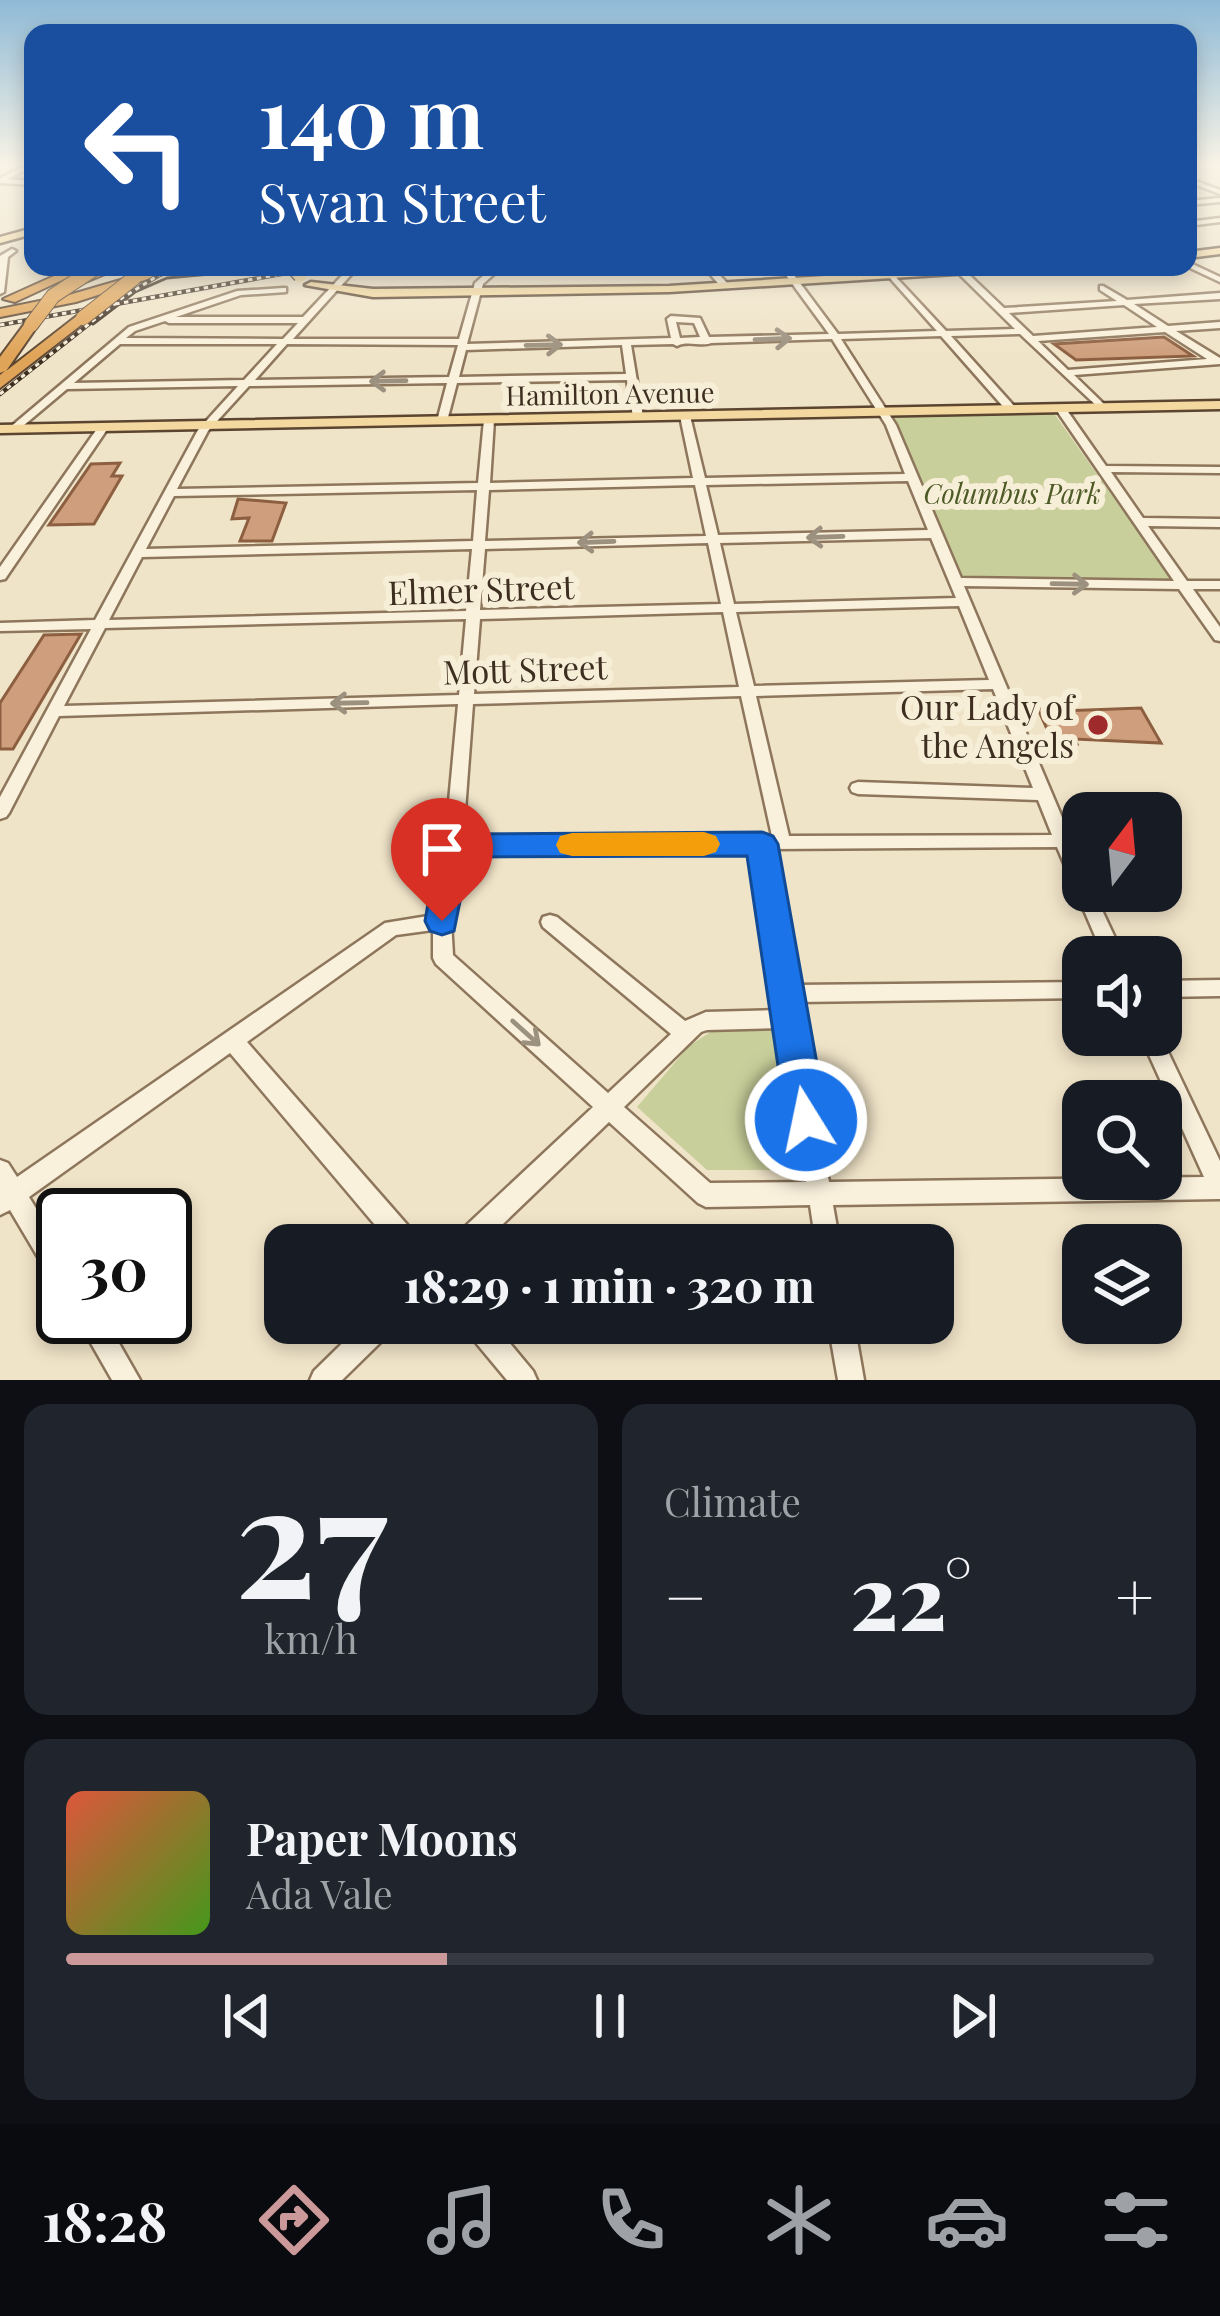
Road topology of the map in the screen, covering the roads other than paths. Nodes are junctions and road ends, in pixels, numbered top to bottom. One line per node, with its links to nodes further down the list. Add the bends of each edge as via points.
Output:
1 (3, 244): 27 (street)
2 (60, 276): 19 (highway)
3 (65, 276): 19 (highway)
4 (83, 276): 44 (highway, bridge, via 53,296)
5 (86, 276): 27 (highway)
6 (118, 276): 27 (highway)
7 (129, 276): 48 (highway, bridge)
8 (149, 276): 27 (highway, via 71,299)
9 (306, 276): 25 (main road)
10 (345, 276): 25 (street)
11 (351, 276): 23 (main road, via 356,286)
12 (485, 276): 24 (street)
13 (716, 276): 20 (street)
14 (793, 276): 18 (street)
15 (876, 276): 18 (main road)
16 (893, 276): 34 (street)
17 (966, 276): 29 (street)
18 (798, 281): 20 (main road); 36 (street)
19 (49, 283): 27 (highway)
20 (725, 286): 24 (main road)
21 (1103, 288): 28 (street)
22 (283, 290): 30 (street, via 242,292)
23 (386, 292): 24 (main road); 25 (main road)
24 (477, 292): 42 (street)
25 (329, 294): 31 (street)
26 (1220, 296): 28 (street)
27 (0, 302)
28 (1126, 302): 29 (street); 33 (street)
29 (1003, 310): 35 (street)
30 (159, 320): 31 (street); 37 (street)
31 (304, 320): 38 (street)
32 (1220, 325): 33 (street)
33 (1167, 329): 35 (street); 43 (street)
34 (944, 334): 35 (street); 36 (street); 54 (street)
35 (1028, 335): 45 (street)
36 (836, 337): 39 (street, one-way to 36); 55 (street)
37 (116, 341): 38 (street); 50 (street)
38 (284, 342): 42 (street); 49 (street)
39 (707, 342): 40 (street); 40 (street, via 697,320 671,319)
40 (677, 343): 41 (street)
41 (626, 344): 42 (street, one-way to 41); 46 (street)
42 (463, 345): 47 (street)
43 (1219, 362): 45 (street)
44 (0, 368)
45 (1067, 374): 52 (street)
46 (631, 377): 47 (street); 57 (street)
47 (453, 380): 49 (street, one-way to 49); 59 (street)
48 (0, 383)
49 (246, 383): 50 (street); 60 (street)
50 (62, 386): 62 (street)
51 (1220, 405): 52 (main road, Hamilton Avenue)
52 (1101, 407): 53 (main road, Hamilton Avenue)
53 (1060, 408): 54 (main road, Hamilton Avenue); 63 (street)
54 (1010, 410): 55 (main road, Hamilton Avenue)
55 (885, 412): 56 (main road, Hamilton Avenue); 65 (street)
56 (685, 416): 57 (main road, Hamilton Avenue); 66 (street)
57 (638, 417): 58 (main road, Hamilton Avenue)
58 (489, 420): 59 (main road, Hamilton Avenue); 67 (street)
59 (442, 421): 60 (main road, Hamilton Avenue)
60 (208, 425): 61 (main road, Hamilton Avenue); 68 (street)
61 (103, 428): 62 (main road, Hamilton Avenue); 75 (street)
62 (6, 429)
63 (1102, 469): 64 (street); 69 (street)
64 (1220, 470)
65 (912, 477): 66 (street); 71 (street)
66 (700, 481): 67 (street); 72 (street)
67 (483, 486): 68 (street); 73 (street)
68 (170, 493): 74 (street)
69 (1139, 522): 70 (street); 77 (street)
70 (1220, 523)
71 (937, 534): 72 (street, one-way to 72); 76 (street)
72 (713, 539): 73 (street, one-way to 73); 80 (street)
73 (478, 545): 74 (street); 81 (street)
74 (139, 553): 82 (street)
75 (0, 576)
76 (956, 582): 77 (street, one-way to 77); 79 (street)
77 (1184, 585): 78 (street); 84 (street)
78 (1220, 586)
79 (964, 602): 80 (street, Elmer Street); 85 (street)
80 (730, 608): 81 (street, Elmer Street); 86 (street)
81 (472, 615): 82 (street, Elmer Street); 87 (street)
82 (100, 625): 83 (street, Elmer Street); 88 (street)
83 (0, 627)
84 (1220, 637)
85 (999, 684): 86 (street, Mott Street); 90 (street)
86 (747, 691): 87 (street, Mott Street); 93 (street)
87 (466, 699): 88 (street, Mott Street, one-way to 88); 94 (street)
88 (53, 711): 91 (street)
89 (858, 788): 90 (street)
90 (1043, 794): 92 (street)
91 (0, 813)
92 (1062, 841): 93 (street)
93 (772, 844): 94 (street); 100 (street)
94 (454, 845): 95 (street)
95 (442, 921): 103 (street, via 392,928); 105 (street, one-way to 105, via 443,958)
96 (550, 922): 102 (street)
97 (1220, 988): 98 (street)
98 (1182, 989)
99 (1062, 990): 100 (street)
100 (785, 994): 101 (street)
101 (789, 1019): 102 (street, via 706,1021); 108 (street)
102 (686, 1034): 105 (street)
103 (232, 1040): 109 (street); 110 (street)
104 (1160, 1056): 107 (street)
105 (609, 1107): 108 (street, via 706,1195); 111 (street)
106 (0, 1171): 109 (street)
107 (1220, 1188): 108 (street)
108 (820, 1195): 112 (street)
109 (7, 1198): 113 (street)
110 (390, 1224)
111 (486, 1224)
112 (825, 1224)
113 (36, 1238)
114 (105, 1344): 118 (street)
115 (360, 1344): 119 (street)
116 (494, 1344): 120 (street)
117 (845, 1344): 121 (street)
118 (127, 1380)
119 (322, 1380)
120 (524, 1380)
121 (851, 1380)

